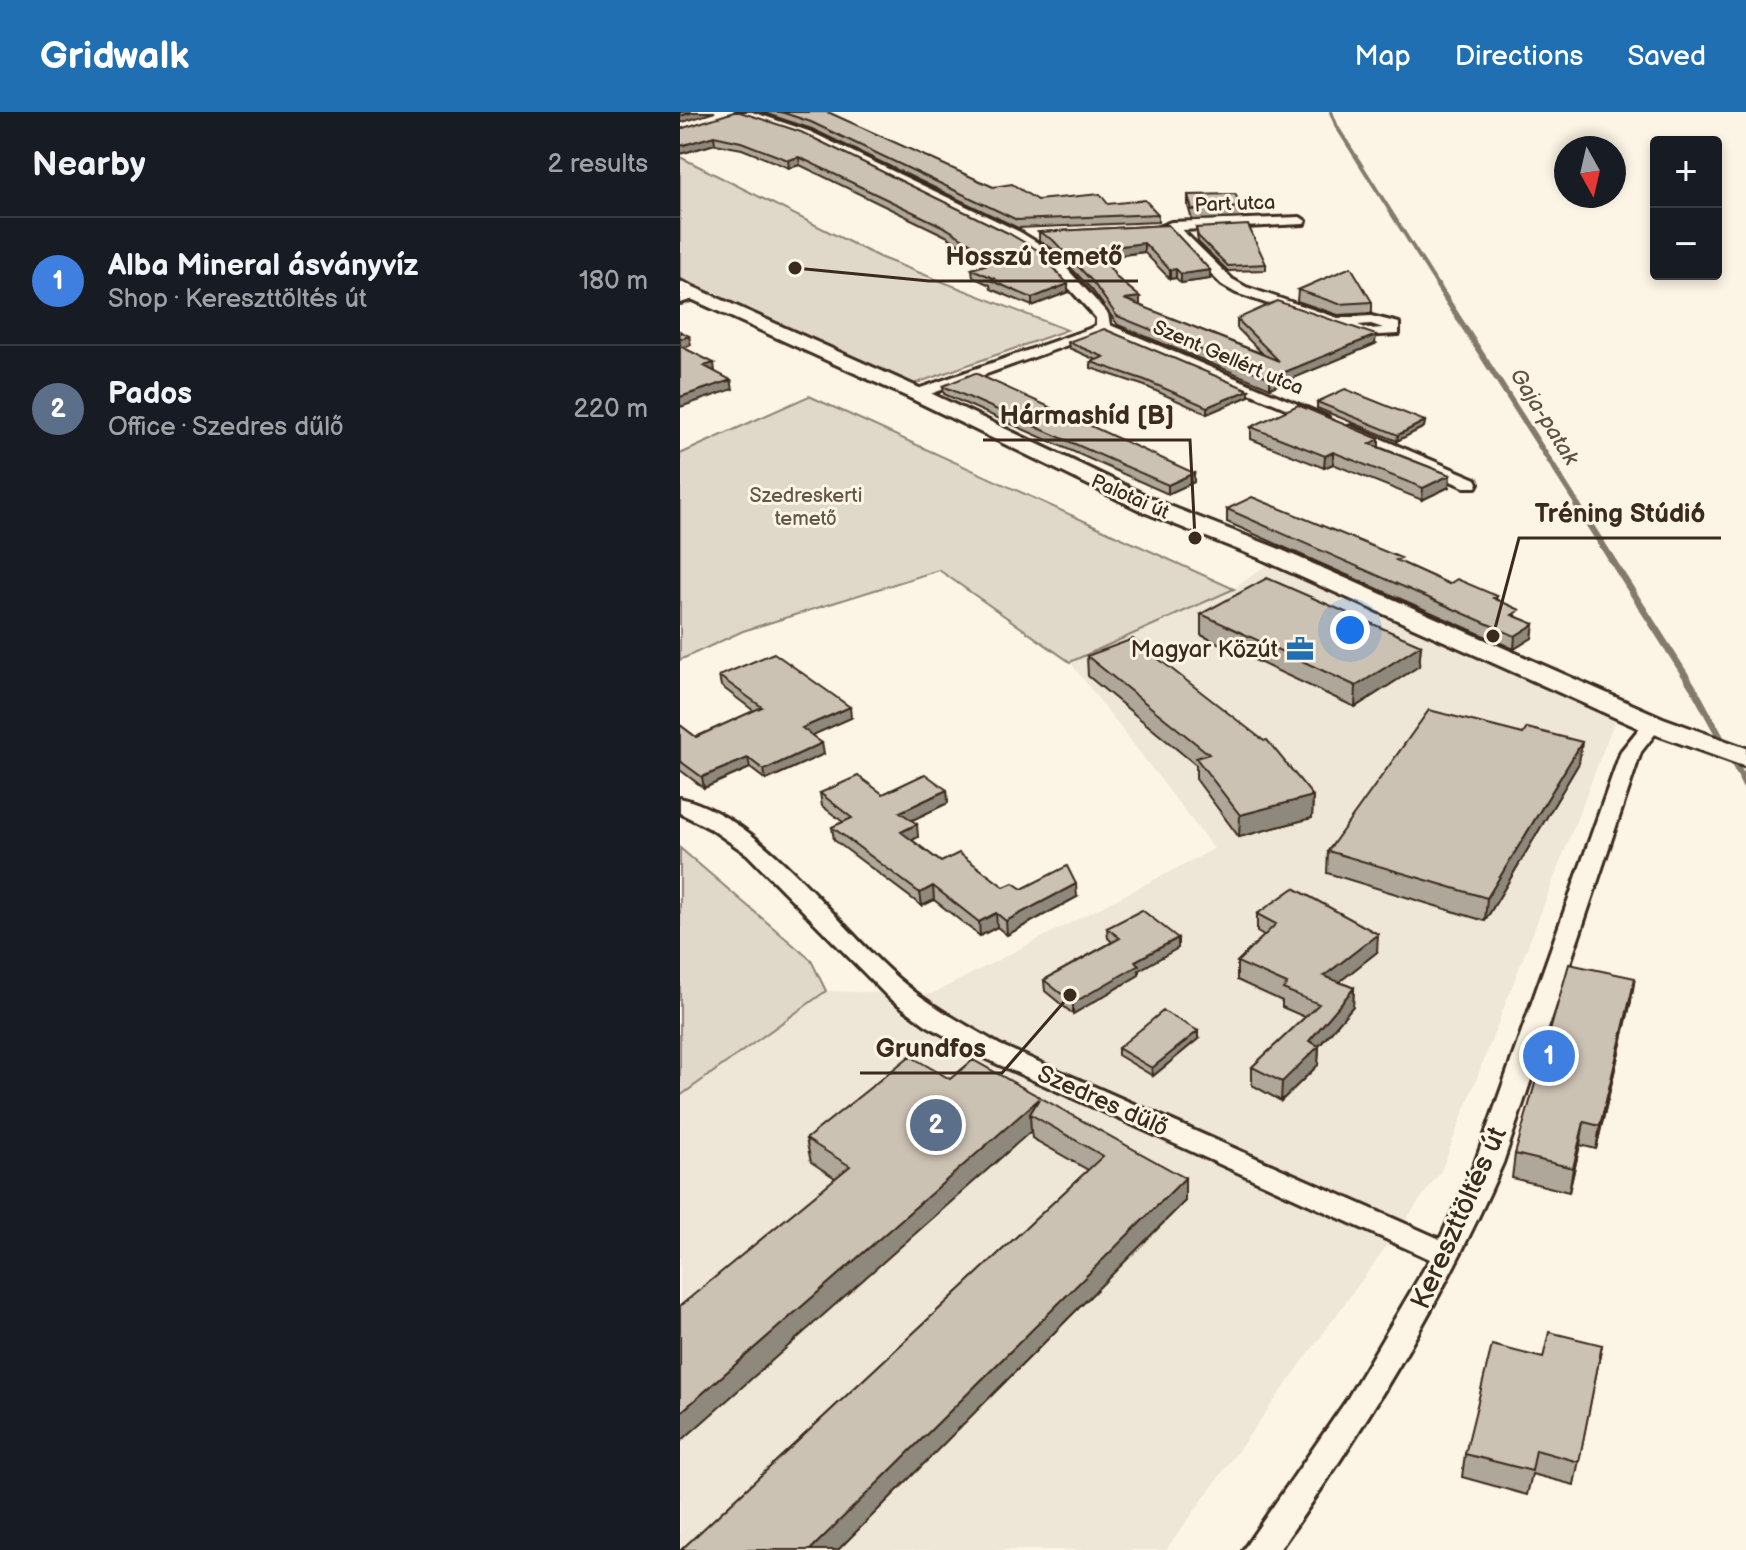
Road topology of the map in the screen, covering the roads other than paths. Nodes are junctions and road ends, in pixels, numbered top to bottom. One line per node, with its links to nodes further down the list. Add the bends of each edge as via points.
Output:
1 (738, 112): 2 (street); 5 (street, via 807,134)
2 (722, 117)
3 (1300, 221): 7 (street, Part utca, via 1164,227 1241,290)
4 (1036, 233): 5 (street)
5 (1015, 235): 8 (street, via 1057,264 1103,317)
6 (685, 293): 9 (main road, Palotai út)
7 (1341, 322)
8 (1103, 327): 9 (street); 10 (street, Szent Gellért utca)
9 (917, 394): 11 (main road, Palotai út, via 1154,508)
10 (1470, 483)
11 (1663, 728): 12 (main road, Palotai út); 14 (street, Kereszttöltés út, via 1631,751 1489,1163)
12 (1746, 758)
13 (680, 804): 14 (street, Szedres dűlő, via 755,849 896,990 935,1019 991,1051)
14 (1448, 1255): 15 (street, Kereszttöltés út, via 1355,1418)
15 (1260, 1550)

